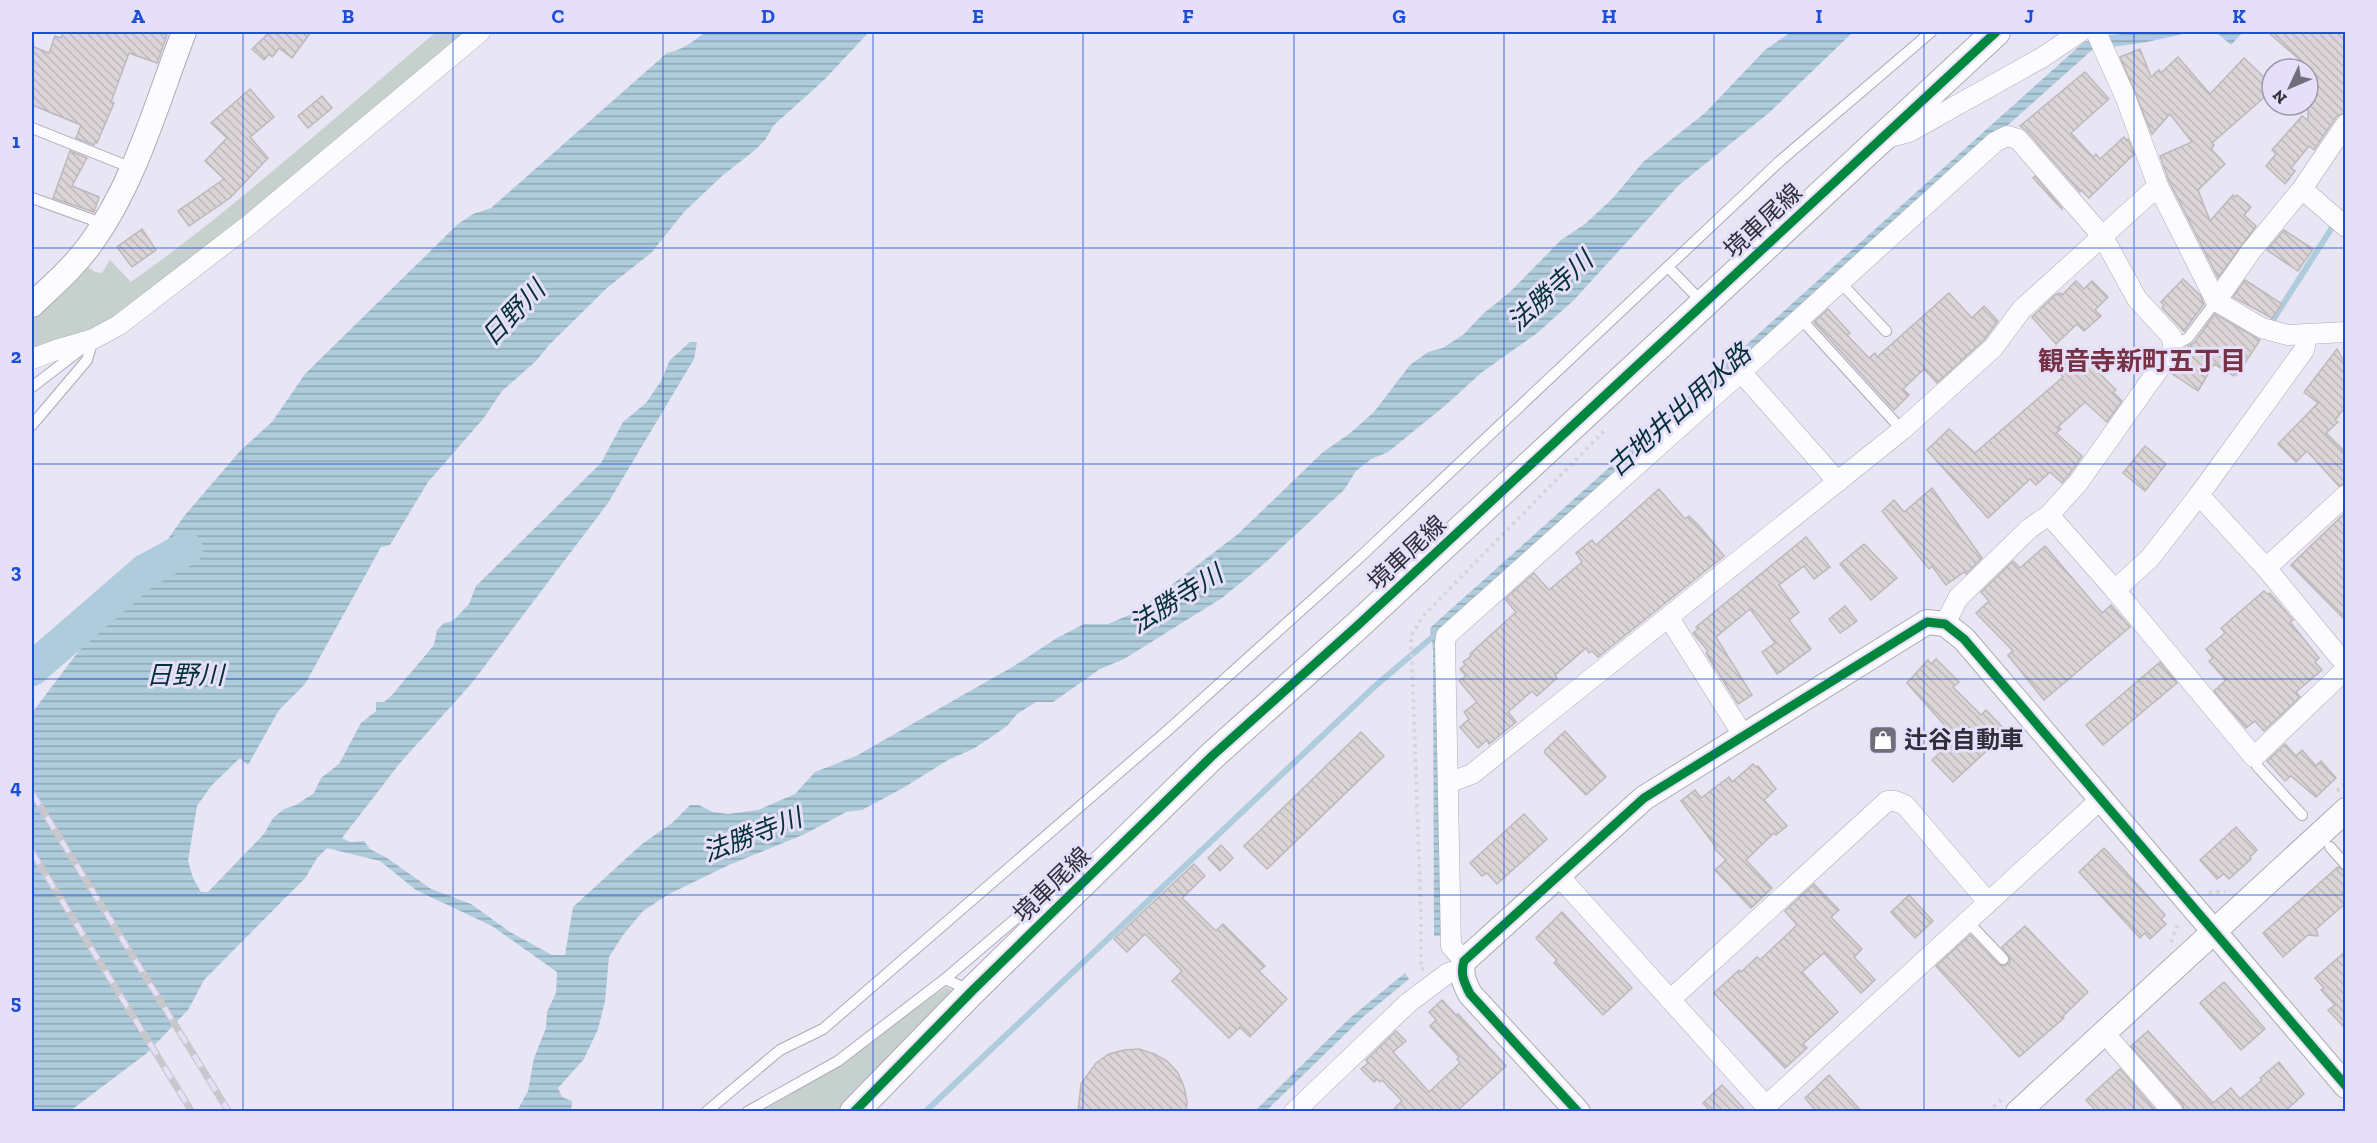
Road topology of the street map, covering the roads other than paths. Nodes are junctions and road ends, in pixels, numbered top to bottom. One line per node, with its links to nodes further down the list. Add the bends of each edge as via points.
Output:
1 (184, 32): 9 (street)
2 (480, 32): 25 (street, via 249,225 119,325)
3 (1931, 32): 16 (lane, via 1780,161)
4 (1996, 32): 8 (main road, 境車尾線)
5 (2095, 38): 8 (street, via 2043,57 1909,132); 10 (street, via 2125,96)
6 (2346, 124): 11 (street)
7 (32, 128): 9 (lane)
8 (1880, 140): 19 (main road, 境車尾線)
9 (132, 168): 13 (street)
10 (2158, 186): 15 (street); 18 (street)
11 (2302, 189): 14 (street); 18 (street)
12 (32, 198): 13 (lane)
13 (104, 224): 20 (street, via 78,259)
14 (2346, 227)
15 (2103, 237): 17 (street, via 2022,143 2007,136 1995,142); 26 (street, via 2137,299 2172,337); 31 (street, via 2022,309 1993,348)
16 (1668, 267): 19 (lane); 63 (lane, via 1359,558 1071,815 823,1029 780,1050)
17 (1840, 282): 21 (street); 22 (lane)
18 (2216, 301): 24 (street, via 2262,328); 26 (lane, via 2188,338)
19 (1703, 303): 50 (main road, 境車尾線, via 1212,756)
20 (32, 305)
21 (1800, 318): 28 (street); 31 (lane)
22 (1886, 332)
23 (2346, 332): 24 (street)
24 (2307, 335): 33 (street, via 2304,350)
25 (93, 339): 27 (street); 29 (lane); 30 (lane, via 87,360)
26 (2174, 346): 35 (street, via 2085,474)
27 (32, 359)
28 (1741, 372): 32 (street); 43 (street, via 1446,636)
29 (32, 387)
30 (32, 424)
31 (1902, 430): 32 (street)
32 (1838, 482): 38 (street)
33 (2199, 495): 36 (street); 37 (street, via 2150,558)
34 (2346, 495): 36 (street)
35 (2049, 515): 37 (street); 39 (street, via 2030,528 1958,598)
36 (2266, 568): 40 (street)
37 (2115, 590): 42 (street)
38 (1669, 618): 41 (street); 43 (street, via 1472,774)
39 (1945, 624): 41 (street, via 1927,622); 44 (street, via 1964,639)
40 (2346, 667): 42 (street)
41 (1743, 735): 49 (street, via 1644,798)
42 (2254, 757): 46 (lane)
43 (1448, 783): 55 (street, via 1451,946)
44 (2101, 799): 51 (street); 53 (street)
45 (2346, 810): 53 (street)
46 (2302, 815)
47 (2330, 847): 48 (lane)
48 (2346, 865)
49 (1558, 875): 55 (street); 58 (street)
50 (1088, 878): 56 (lane, via 1068,874); 57 (main road, 境車尾線)
51 (1988, 902): 52 (street); 58 (street, via 1905,805 1887,801)
52 (1967, 921): 54 (lane); 62 (street)
53 (2212, 931): 60 (street); 61 (street)
54 (2003, 959)
55 (1463, 965): 66 (street, via 1408,1003); 67 (street, via 1463,982 1470,994)
56 (945, 978): 57 (lane); 64 (lane, via 838,1061)
57 (972, 991): 65 (main road, 境車尾線)
58 (1670, 1000): 62 (street)
59 (2114, 1044): 68 (street)
60 (2346, 1086)
61 (2012, 1103)
62 (1764, 1109)
63 (706, 1112)
64 (747, 1112)
65 (854, 1112)
66 (1294, 1112)
67 (1578, 1112)
68 (2173, 1112)

